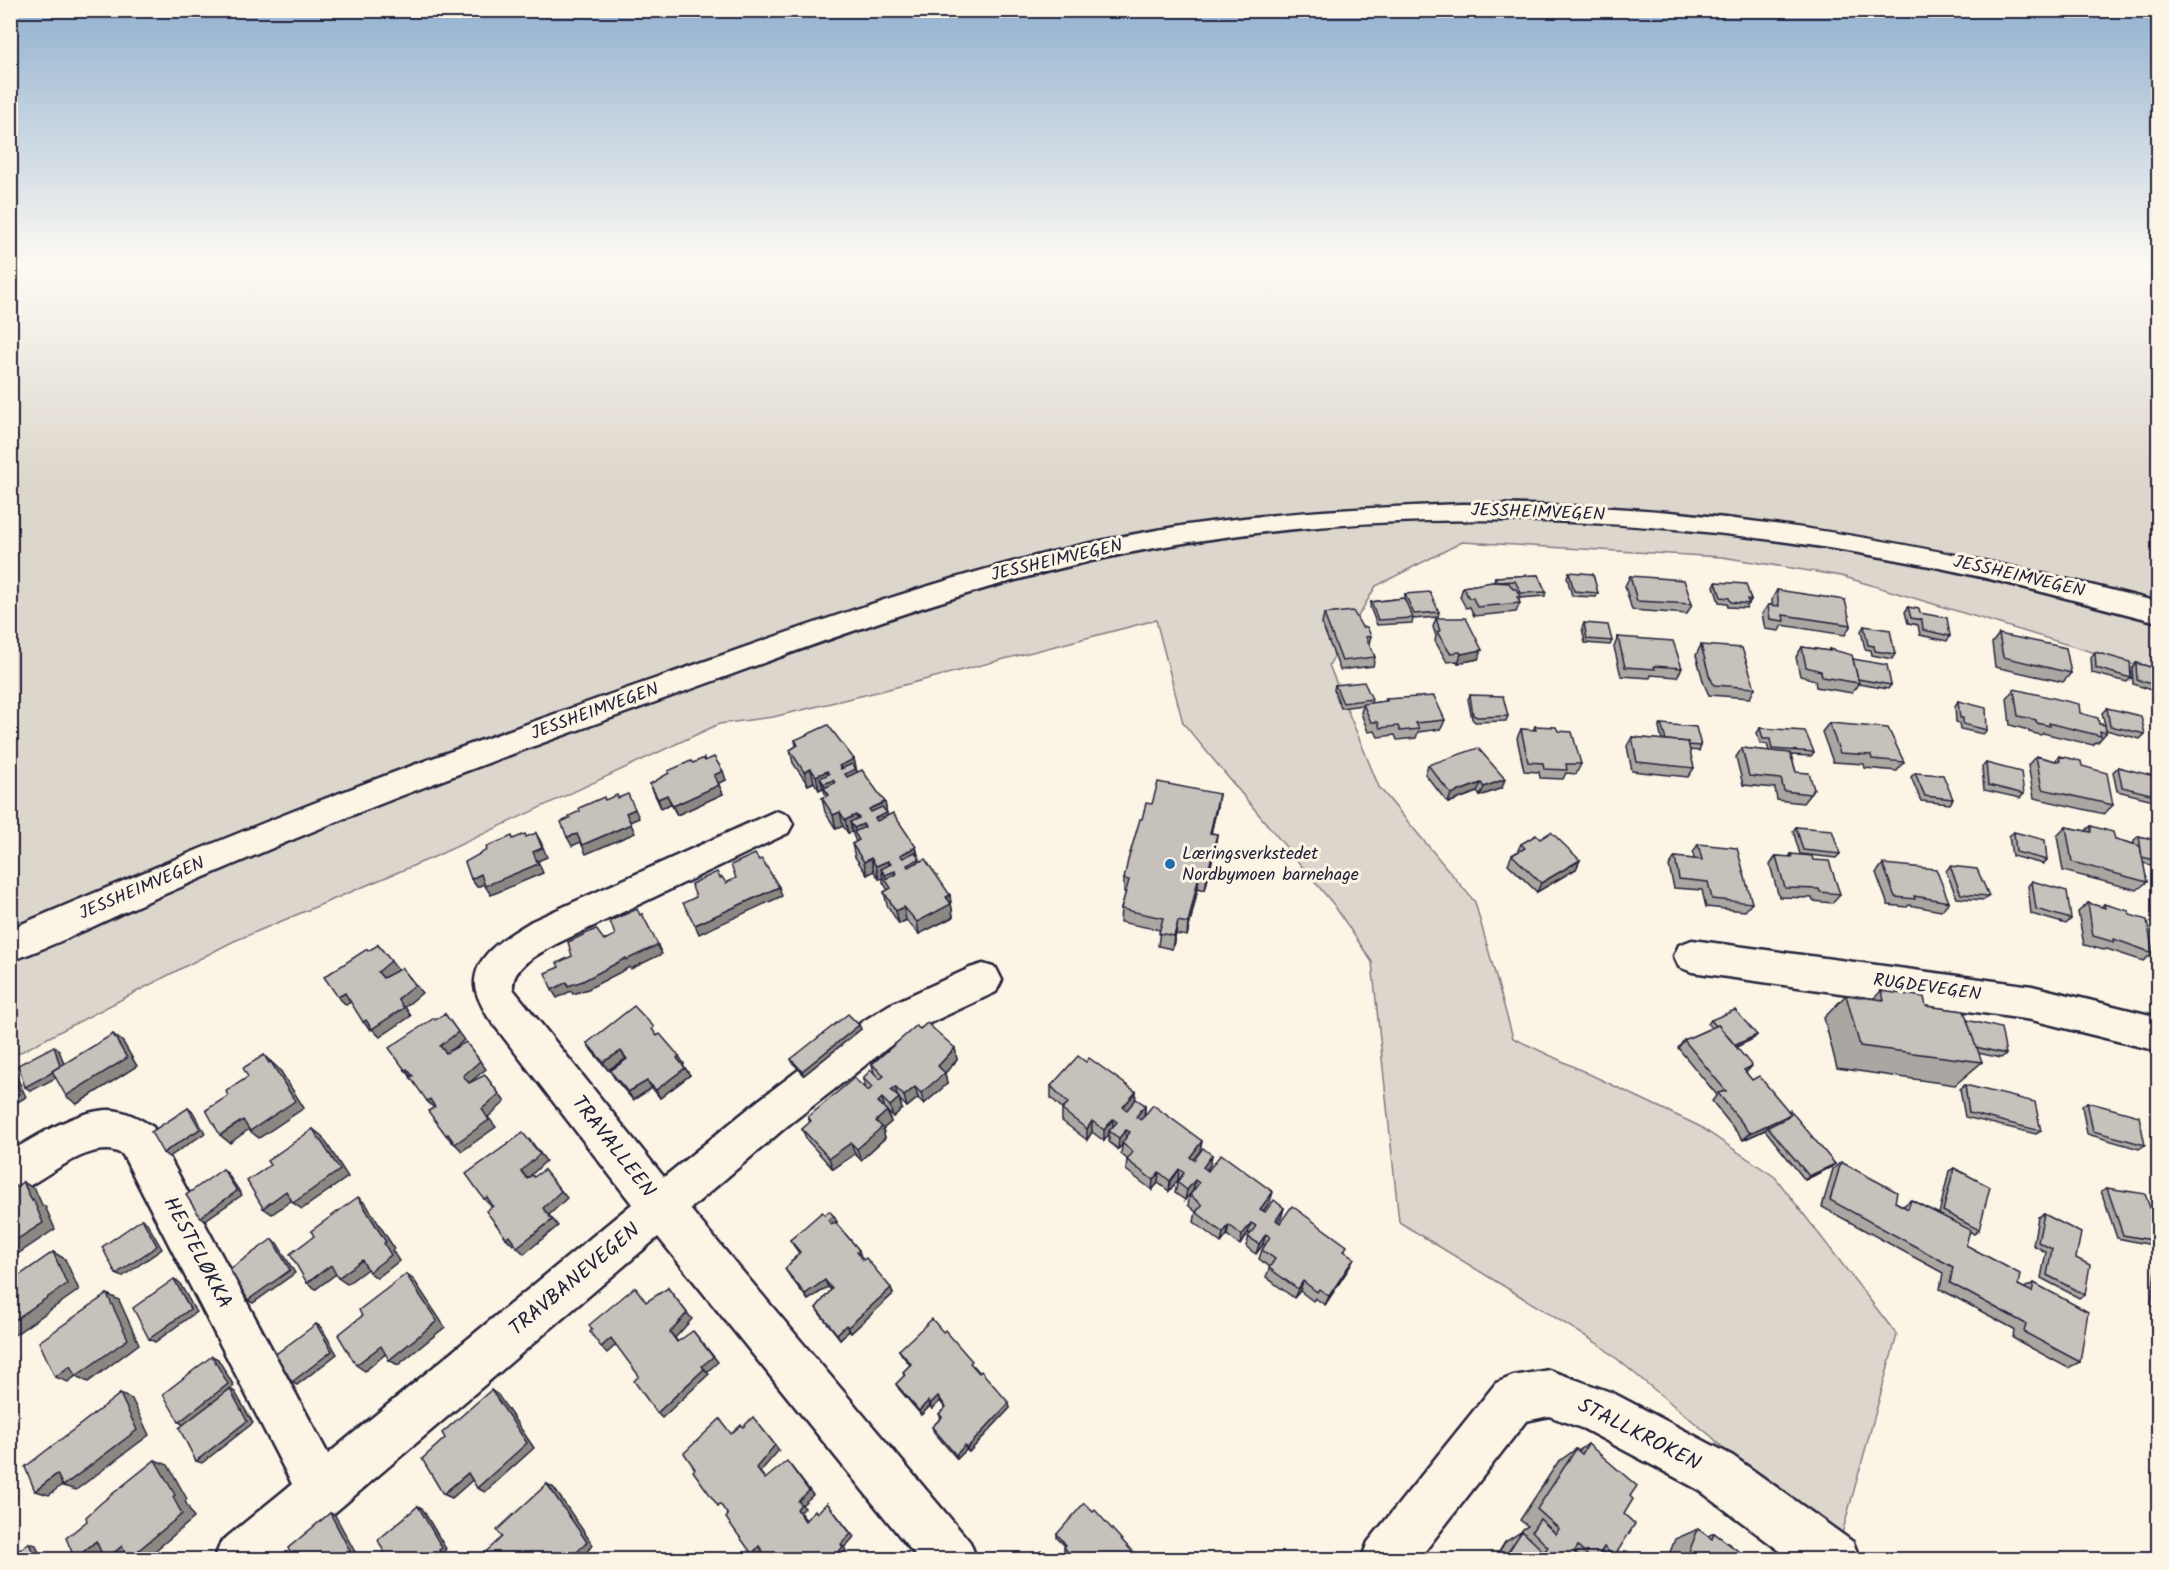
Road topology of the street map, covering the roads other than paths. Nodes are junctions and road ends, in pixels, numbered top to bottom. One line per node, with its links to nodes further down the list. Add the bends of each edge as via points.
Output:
1 (2158, 612): 3 (street, JESSHEIMVEGEN, via 2011,574 1904,552 1702,522 1629,516 1496,511 1362,515 1155,539 1053,560 893,606 431,772 175,873)
2 (776, 824): 8 (street, TRAVALLEEN, via 545,932 517,948 500,967 493,985 501,1005)
3 (10, 946)
4 (1692, 956): 6 (street, RUGDEVEGEN, via 2032,1003)
5 (983, 980): 8 (street, TRAVBANEVEGEN, via 903,1017 876,1034 773,1113)
6 (2158, 1034)
7 (10, 1176): 9 (street, HESTELØKKA, via 61,1144 94,1131 122,1130 138,1141)
8 (661, 1208): 9 (street, TRAVBANEVEGEN); 11 (street, TRAVALLEEN)
9 (321, 1490): 10 (street, TRAVBANEVEGEN)
10 (239, 1560)
11 (952, 1560)
12 (1386, 1560): 13 (street, STALLKROKEN, via 1513,1400 1549,1393 1596,1410 1716,1473)
13 (1835, 1560)

